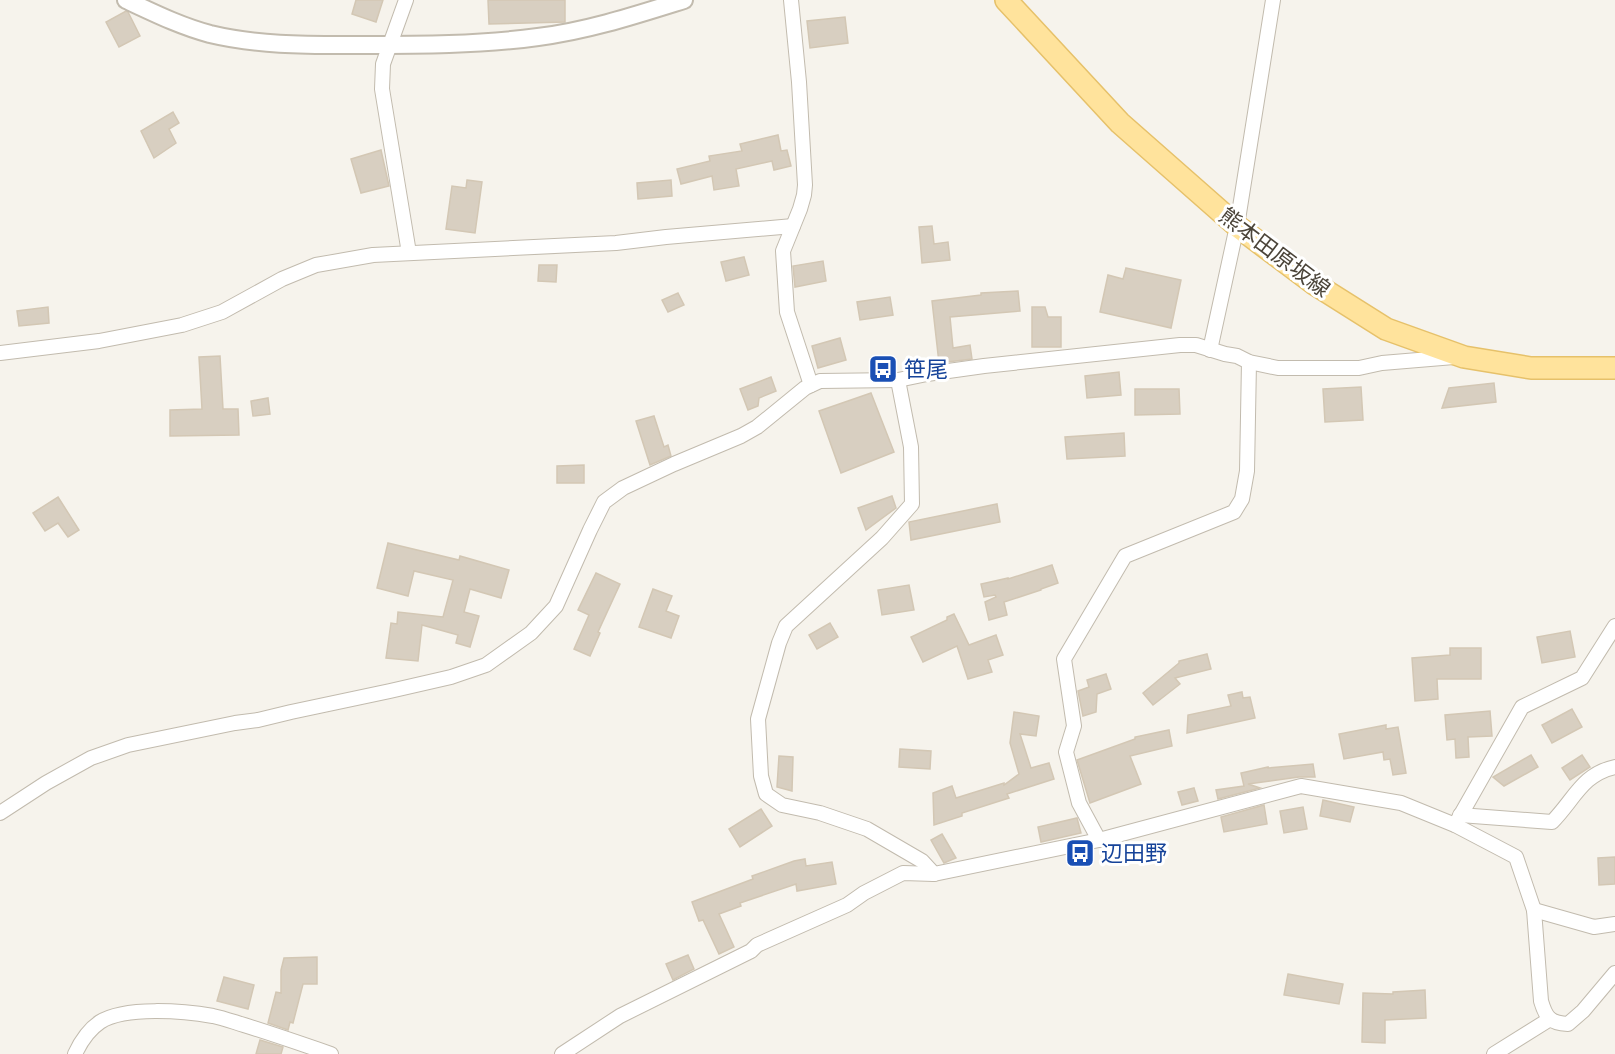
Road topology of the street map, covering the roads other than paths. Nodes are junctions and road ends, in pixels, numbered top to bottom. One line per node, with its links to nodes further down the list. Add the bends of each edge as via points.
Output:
1 (126, 0): 7 (street, via 174,23 248,41)
2 (406, 0): 7 (street)
3 (684, 0): 7 (street, via 539,37)
4 (791, 0): 8 (street, via 805,185)
5 (1006, 0): 9 (main road, 熊本田原坂線, via 1120,123)
6 (1273, 0): 9 (street)
7 (389, 45): 10 (street, via 382,89)
8 (793, 226): 10 (street, via 616,243); 17 (street, via 783,251 787,312)
9 (1237, 226): 11 (street); 13 (main road, 熊本田原坂線, via 1313,283 1386,329)
10 (410, 253): 12 (street, via 316,265 222,312 182,325 99,341)
11 (1210, 350): 14 (street); 16 (street, via 1180,345 984,366)
12 (0, 353)
13 (1464, 357): 14 (street, via 1359,368 1278,368); 15 (main road, 熊本田原坂線, via 1531,368)
14 (1249, 362): 22 (street, via 1247,471 1242,499 1234,512 1125,556 1064,659 1074,726 1066,752 1079,803)
15 (1615, 368)
16 (898, 380): 17 (street, via 820,381); 23 (street, via 911,447 912,504 882,538 786,626 758,719 761,776 766,794 782,806 820,813 867,829 922,861)
17 (811, 385): 20 (street, via 757,427 623,488 604,502 556,606 531,633 486,665 390,691 128,745 92,758)
18 (1615, 626): 21 (street, via 1582,678 1522,707)
19 (1615, 767): 21 (street, via 1587,780 1552,822)
20 (0, 813)
21 (1458, 820): 22 (street, via 1401,803 1301,786); 24 (street, via 1516,858)
22 (1099, 840): 23 (street)
23 (934, 874): 30 (street, via 903,873 848,905 757,945 620,1016)
24 (1533, 910): 25 (street, via 1594,927); 27 (street, via 1541,1001)
25 (1615, 924)
26 (1615, 973): 27 (street, via 1568,1024)
27 (1550, 1019): 31 (street)
28 (75, 1054): 29 (street, via 81,1041 102,1021 154,1011 213,1016)
29 (331, 1054)
30 (562, 1054)
31 (1494, 1054)

